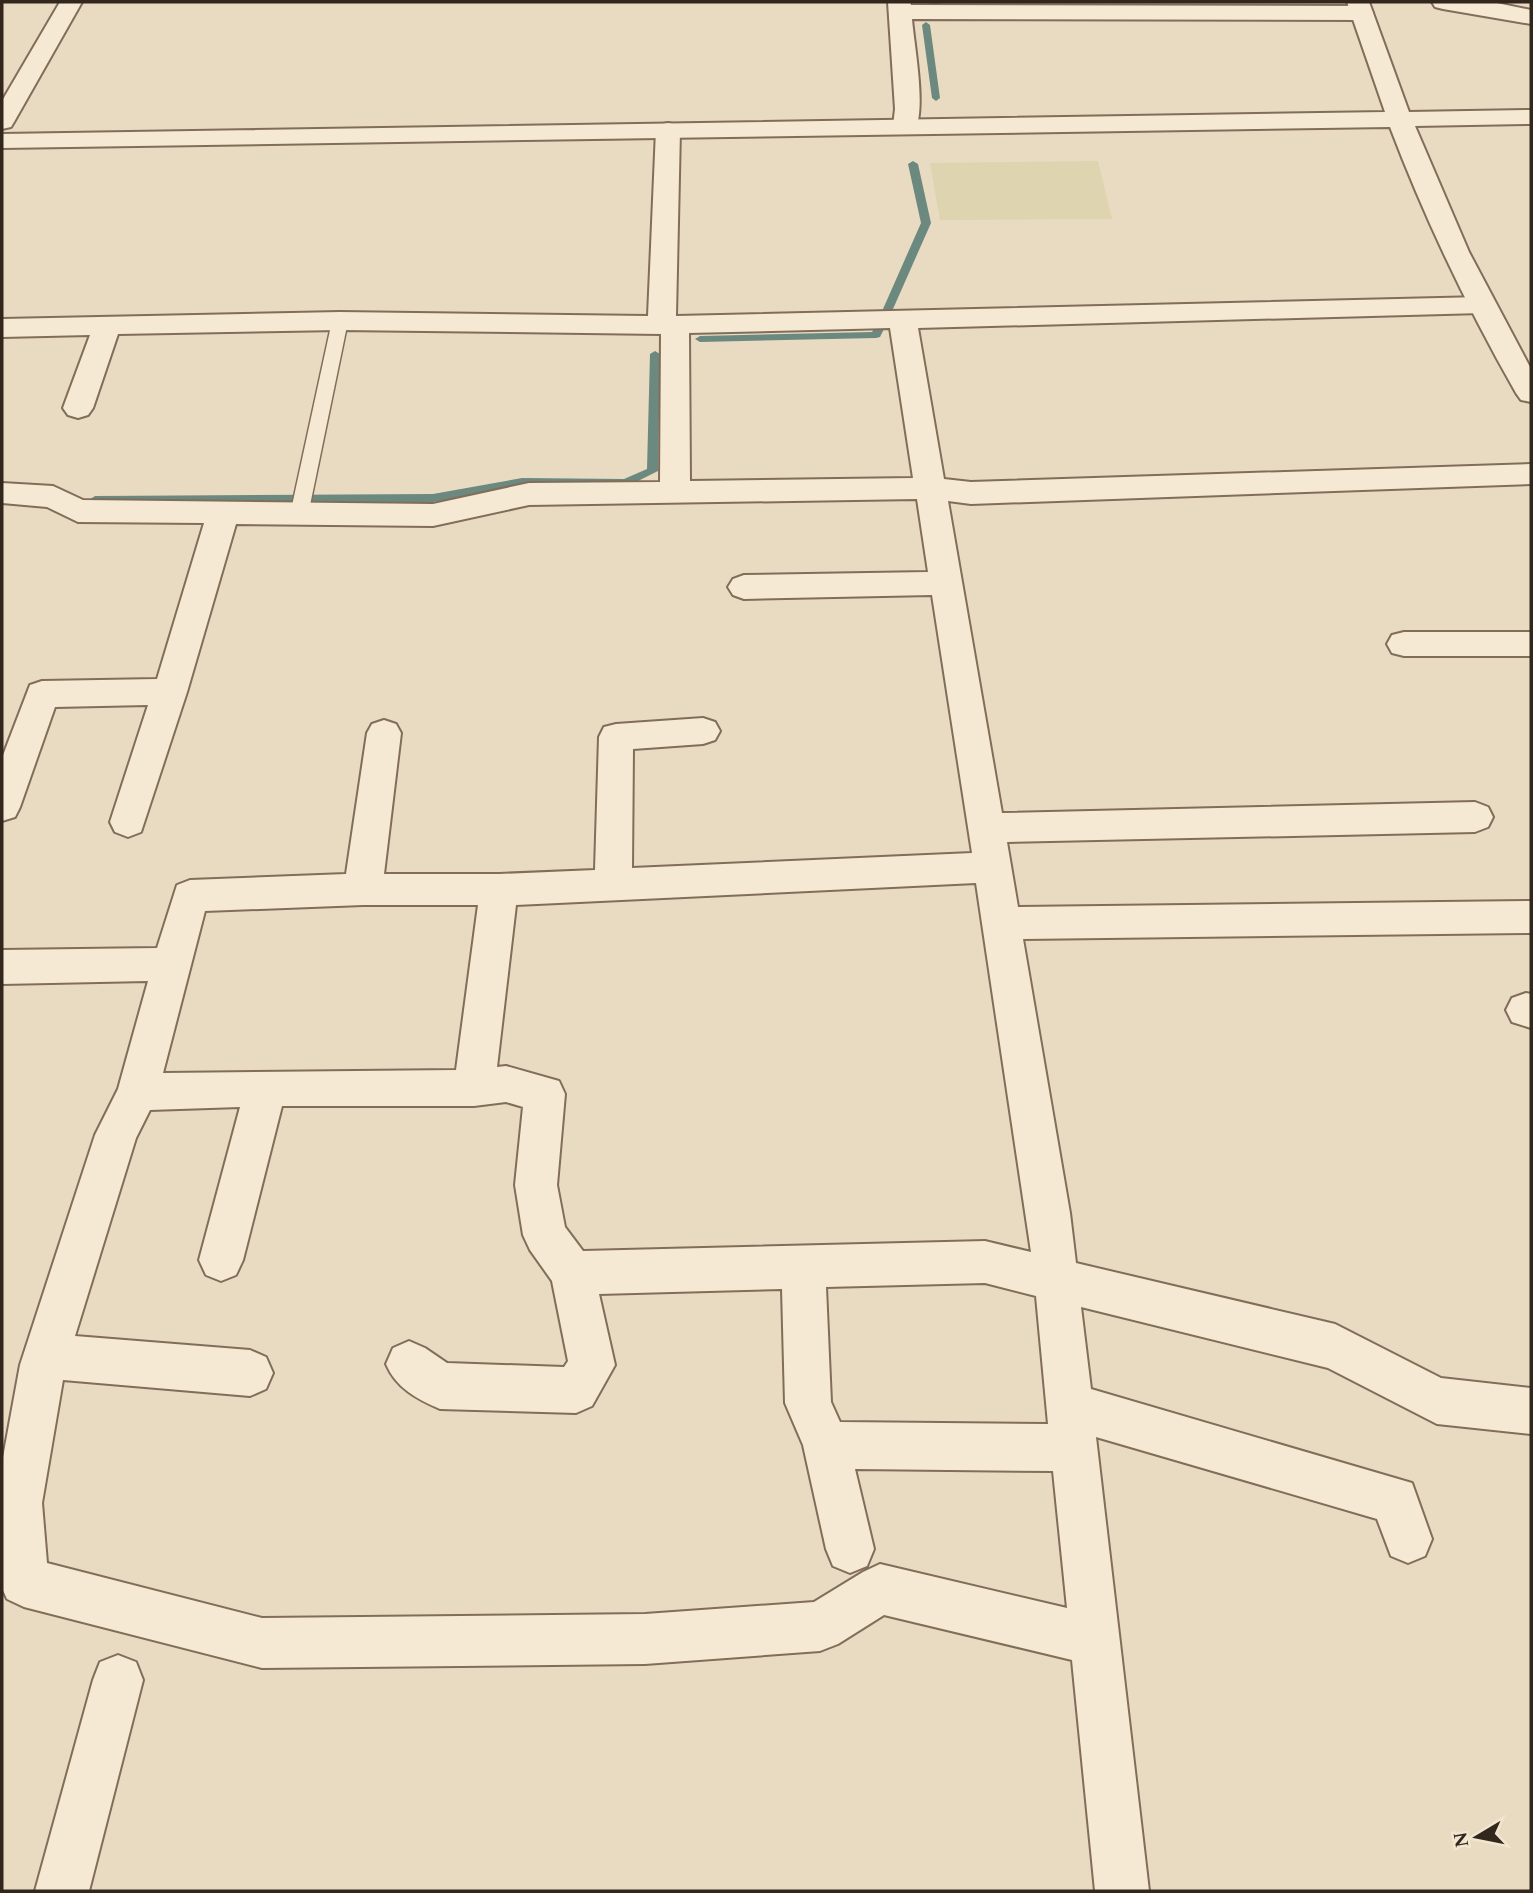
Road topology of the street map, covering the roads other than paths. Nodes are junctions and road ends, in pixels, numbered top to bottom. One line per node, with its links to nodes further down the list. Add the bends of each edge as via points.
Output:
1 (71, 2): 8 (street)
2 (1443, 2): 5 (street)
3 (900, 7): 4 (street); 9 (street)
4 (1360, 8): 7 (street)
5 (1531, 17)
6 (1531, 117): 7 (street)
7 (1401, 119): 9 (street); 12 (street)
8 (2, 122)
9 (905, 126): 10 (street)
10 (668, 130): 11 (street); 15 (street)
11 (2, 141)
12 (1482, 305): 14 (street); 18 (street)
13 (340, 321): 15 (street); 16 (street); 24 (lane)
14 (903, 321): 15 (street); 21 (street)
15 (668, 325): 22 (street)
16 (107, 326): 17 (street); 19 (street)
17 (2, 328)
18 (1531, 393)
19 (78, 408)
20 (1531, 474): 21 (street, via 971,493)
21 (929, 488): 22 (street); 26 (street)
22 (675, 491): 24 (street, via 529,494 433,515)
23 (2, 493): 25 (street, via 53,497 78,511)
24 (301, 503): 25 (street)
25 (223, 513): 30 (street)
26 (944, 583): 27 (street); 36 (street)
27 (744, 587)
28 (1404, 644): 29 (street)
29 (1531, 644)
30 (170, 692): 33 (street, via 42,694); 35 (street)
31 (702, 731): 37 (street, via 615,737)
32 (384, 733): 38 (street)
33 (2, 807)
34 (1475, 817): 36 (street)
35 (128, 822)
36 (991, 848): 37 (street); 41 (street)
37 (613, 886): 39 (street)
38 (363, 889): 39 (street); 42 (street, via 190,896)
39 (499, 890): 45 (street)
40 (1531, 917): 41 (street)
41 (1003, 923): 50 (street)
42 (172, 964): 43 (street); 46 (street)
43 (2, 967)
44 (266, 1088): 45 (street); 46 (street); 47 (street)
45 (474, 1088): 49 (street, via 506,1084 545,1094 536,1185 545,1235)
46 (138, 1092): 51 (street, via 116,1135)
47 (221, 1260)
48 (803, 1266): 49 (street); 50 (street, via 985,1262); 56 (street, via 807,1403)
49 (572, 1273): 52 (street, via 592,1365 576,1390 440,1386)
50 (1056, 1280): 54 (street, via 1335,1348 1437,1401); 55 (street)
51 (46, 1356): 53 (street); 57 (street)
52 (409, 1364)
53 (250, 1373)
54 (1531, 1411)
55 (1071, 1427): 56 (street); 58 (street, via 1395,1500); 60 (street)
56 (825, 1446): 59 (street)
57 (10, 1502): 60 (street, via 24,1582 262,1643 645,1639 820,1626 880,1588)
58 (1408, 1539)
59 (850, 1549)
60 (1094, 1640): 63 (street)
61 (118, 1680): 62 (street)
62 (62, 1891)
63 (1122, 1891)

